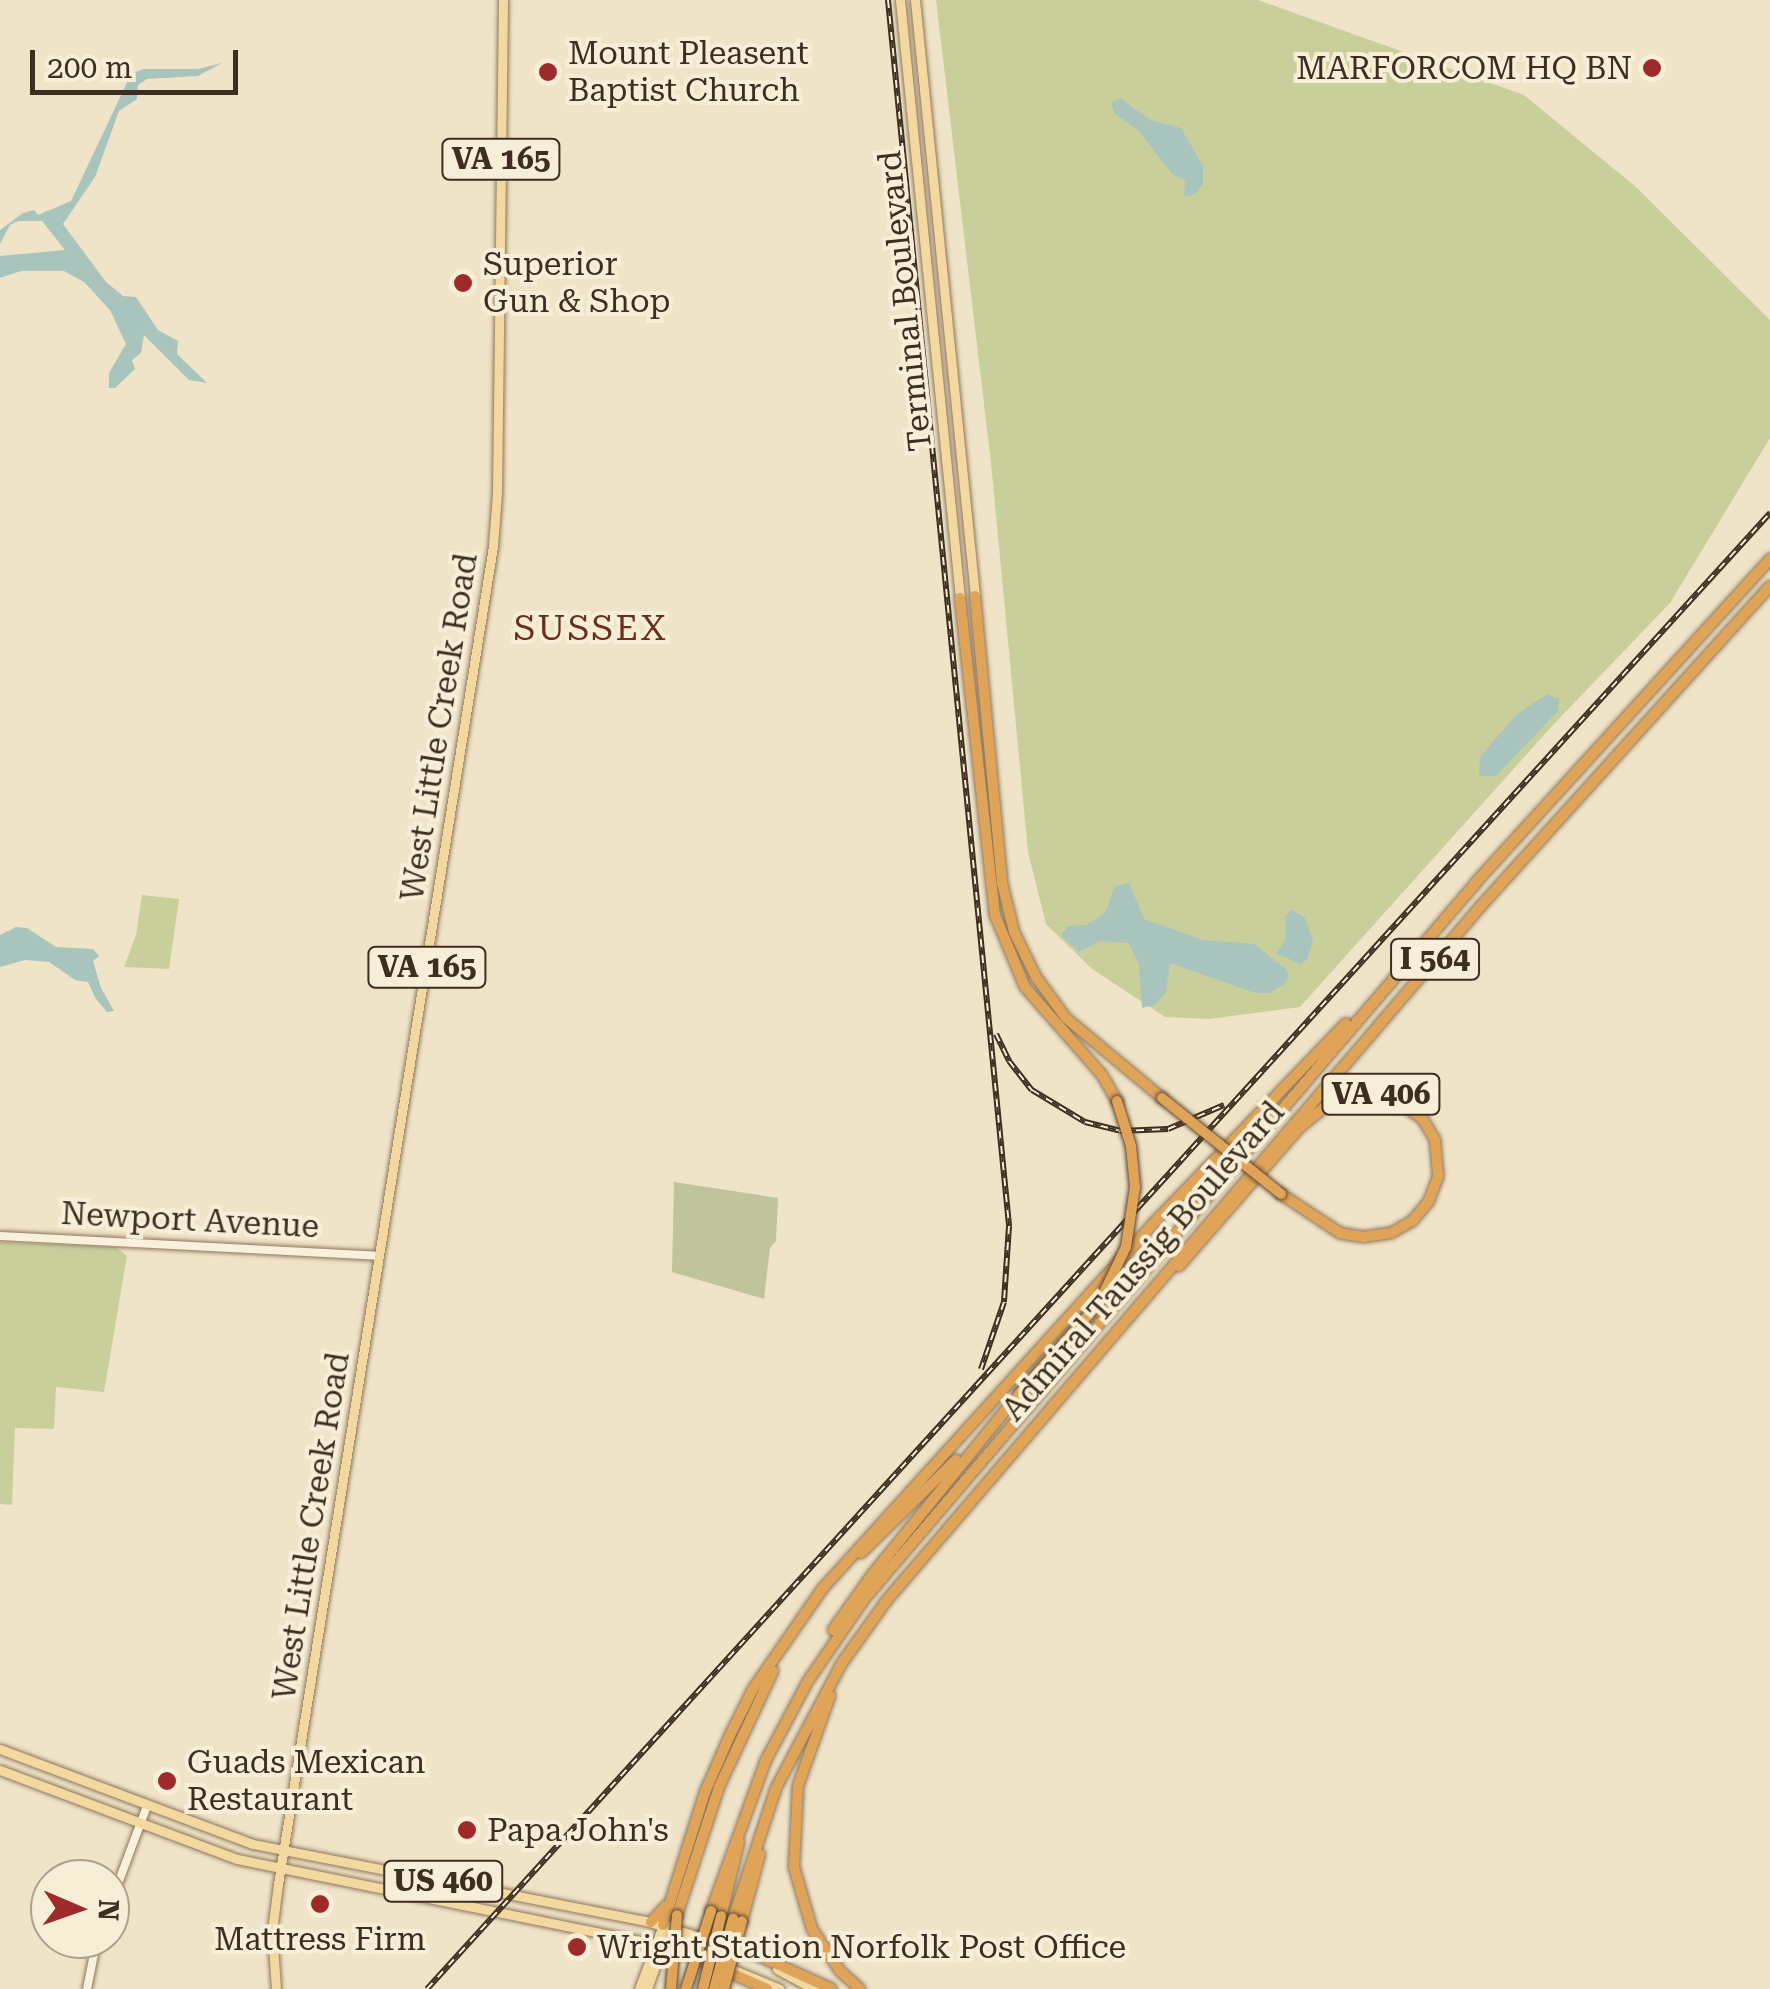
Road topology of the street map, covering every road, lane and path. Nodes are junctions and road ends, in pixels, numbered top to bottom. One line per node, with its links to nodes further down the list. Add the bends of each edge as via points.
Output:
1 (503, 0): 12 (main road, West Little Creek Road / VA 165, via 498,492)
2 (900, 0): 8 (main road, Terminal Boulevard)
3 (916, 0): 7 (main road, Terminal Boulevard / VA 406)
4 (1770, 556): 10 (highway)
5 (1770, 586): 9 (highway, Admiral Taussig Boulevard / I 564)
6 (1770, 595): 9 (highway)
7 (976, 596): 13 (highway, VA 406, bridge, via 1002,882 1014,932 1066,1018 1162,1098 1281,1194 1340,1233 1391,1234 1412,1221 1438,1177 1435,1140 1422,1118 1389,1096 1363,1093 1327,1105 1300,1128 1192,1254)
8 (960, 598): 14 (highway, bridge, via 995,915 1026,988 1102,1074 1117,1101 1135,1187 1126,1247 1099,1302)
9 (1725, 636): 13 (highway, Admiral Taussig Boulevard / I 564)
10 (1479, 879): 15 (highway, via 1149,1228 882,1520); 18 (highway, via 888,1569)
11 (0, 1236): 12 (street, Newport Avenue)
12 (378, 1256): 23 (main road, West Little Creek Road / VA 165)
13 (1152, 1290): 17 (highway, Admiral Taussig Boulevard / I 564, via 894,1591)
14 (1008, 1407): 15 (highway); 18 (highway, via 872,1574 829,1636)
15 (804, 1617): 16 (highway)
16 (784, 1648): 28 (highway, via 753,1689 724,1746); 36 (highway, bridge, via 720,1788 677,1914)
17 (842, 1664): 27 (highway, via 792,1758); 45 (highway, via 803,1766 792,1854 812,1929)
18 (808, 1681): 26 (highway, via 746,1807)
19 (0, 1749): 21 (main road, US 460)
20 (0, 1770): 22 (main road, US 460)
21 (146, 1806): 22 (street); 23 (main road, US 460)
22 (140, 1824): 24 (street); 25 (main road, US 460)
23 (284, 1851): 25 (main road, West Little Creek Road / VA 165); 28 (main road, US 460)
24 (127, 1859)
25 (281, 1869): 29 (main road, US 460); 34 (main road, VA 165)
26 (716, 1913): 31 (highway, bridge); 38 (highway, bridge)
27 (738, 1920): 39 (highway, bridge); 40 (highway, bridge)
28 (661, 1925): 29 (main road); 30 (main road, US 460)
29 (659, 1945): 31 (main road, US 460); 35 (main road)
30 (746, 1950): 43 (main road, US 460); 44 (highway)
31 (695, 1954): 37 (highway, bridge); 41 (highway); 42 (main road, US 460)
32 (93, 1959): 33 (street)
33 (86, 1989)
34 (273, 1989)
35 (643, 1989)
36 (671, 1989)
37 (688, 1989)
38 (703, 1989)
39 (714, 1989)
40 (726, 1989)
41 (767, 1989)
42 (780, 1989)
43 (814, 1989)
44 (832, 1989)
45 (860, 1989)

